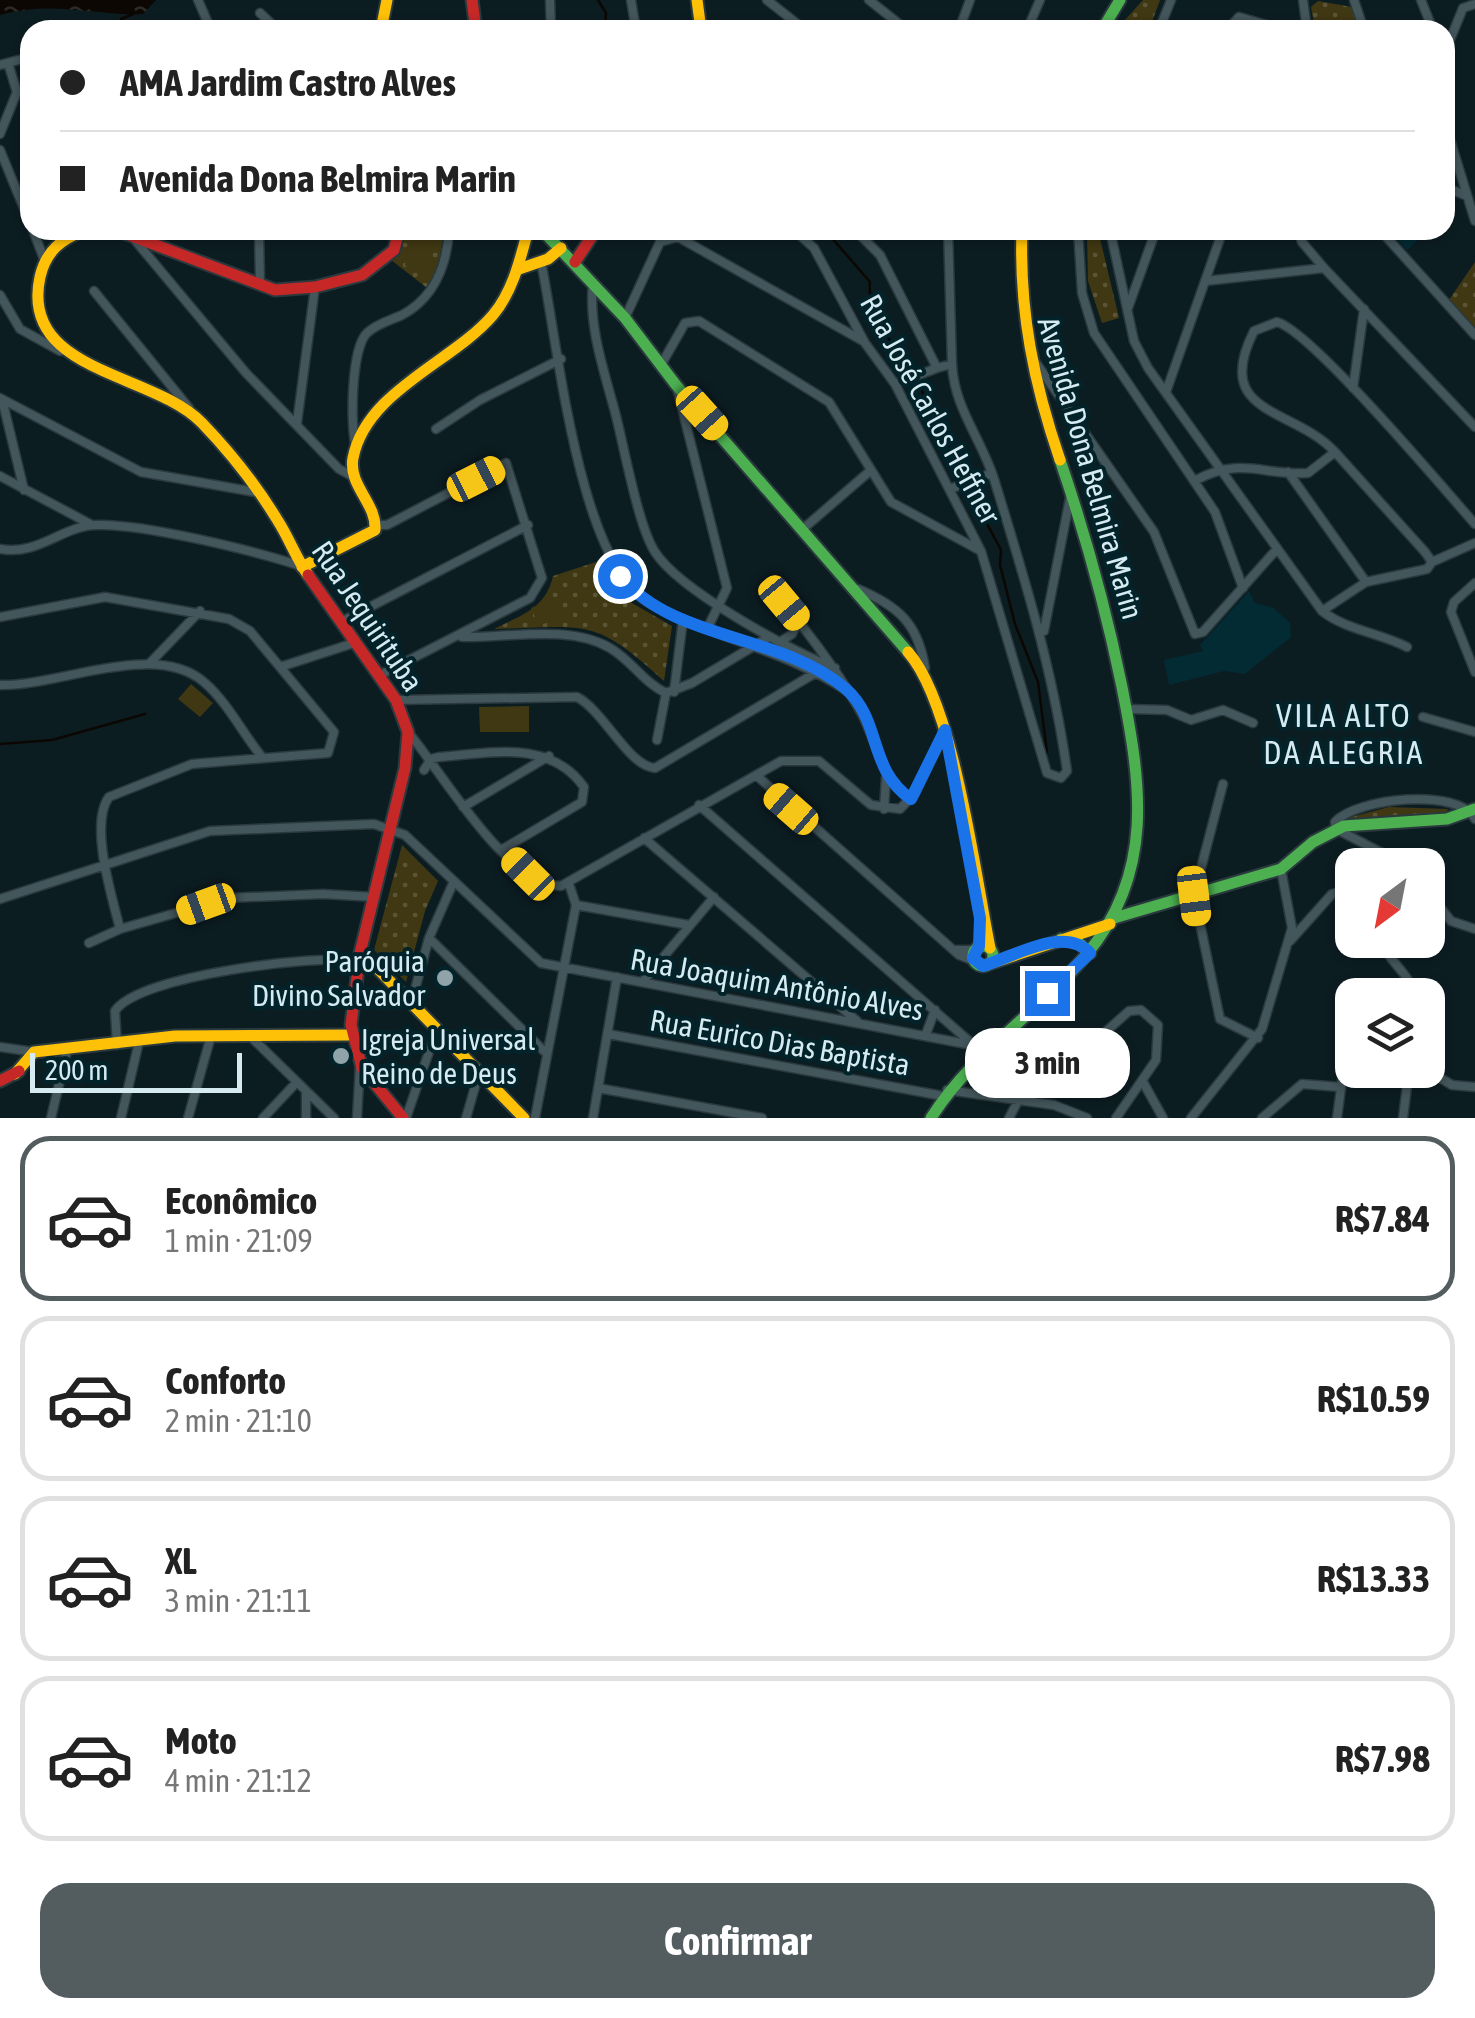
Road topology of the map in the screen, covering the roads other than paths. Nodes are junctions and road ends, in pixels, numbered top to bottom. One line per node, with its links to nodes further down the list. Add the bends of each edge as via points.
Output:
1 (767, 0): 6 (street)
2 (869, 0): 7 (street)
3 (1475, 4): 8 (street, via 1464,8)
4 (260, 14): 5 (street)
5 (267, 20)
6 (792, 20)
7 (894, 20)
8 (1455, 29)
9 (4, 64): 10 (street, via 17,92)
10 (0, 134)
11 (0, 150): 15 (street)
12 (1455, 156): 14 (street)
13 (1455, 191): 14 (street)
14 (1467, 196): 16 (street)
15 (20, 197)
16 (1475, 221)
17 (36, 240): 40 (street)
18 (62, 240): 40 (main road)
19 (135, 240): 69 (street, via 246,373)
20 (144, 240): 47 (main road)
21 (259, 240): 47 (street)
22 (397, 240): 48 (main road, via 376,268)
23 (448, 240): 72 (street, via 430,290 360,342)
24 (526, 240): 44 (main road)
25 (553, 240): 39 (main road)
26 (590, 240): 42 (main road)
27 (667, 240): 54 (street, via 652,254)
28 (683, 240): 56 (street)
29 (805, 240): 56 (street, Rua José Carlos Heffner)
30 (865, 240): 62 (street, via 880,255)
31 (948, 240): 60 (street)
32 (1021, 240): 57 (main road, Avenida Dona Belmira Marin)
33 (1079, 240): 80 (street, via 1082,294 1094,333)
34 (1112, 240): 51 (street)
35 (1152, 240): 51 (street)
36 (1220, 240): 45 (street)
37 (1301, 240): 43 (street)
38 (1389, 240): 55 (street)
39 (562, 248): 41 (main road); 42 (main road)
40 (44, 258): 58 (main road, via 38,310)
41 (541, 262): 44 (main road); 59 (street)
42 (576, 262): 46 (main road)
43 (1324, 268): 45 (street); 52 (street)
44 (519, 269): 72 (main road, via 493,316 394,394)
45 (1205, 281): 66 (street)
46 (593, 284): 54 (main road); 101 (street, via 594,322 648,537 682,582)
47 (260, 286): 48 (main road)
48 (315, 287): 69 (street)
49 (94, 291): 68 (street)
50 (0, 295): 53 (street)
51 (1128, 308): 66 (street, via 1139,353)
52 (1364, 309): 65 (street); 70 (street)
53 (3, 310): 58 (street, via 20,329)
54 (625, 318): 61 (main road)
55 (1475, 335)
56 (866, 342): 64 (street, Rua José Carlos Heffner)
57 (1026, 348): 84 (main road, Avenida Dona Belmira Marin); 100 (street, via 1154,532 1192,632 1203,632)
58 (65, 353): 68 (main road, Rua Jequirituba)
59 (561, 359): 71 (street); 105 (street, via 567,407 609,559 636,594)
60 (952, 364): 62 (street); 77 (street, via 959,405)
61 (661, 365): 63 (main road); 75 (street, via 685,323 699,320 829,402)
62 (938, 368): 64 (street)
63 (676, 384): 89 (main road); 101 (street, via 727,588)
64 (894, 384): 81 (street, Rua José Carlos Heffner)
65 (1353, 388): 73 (street, via 1284,324 1254,332 1242,367 1248,395); 86 (street)
66 (1166, 392): 74 (street)
67 (1, 399): 82 (street); 83 (street, via 136,471)
68 (195, 416): 83 (main road, Rua Jequirituba)
69 (297, 423): 79 (street)
70 (1475, 427)
71 (436, 428)
72 (356, 448): 79 (main road)
73 (1335, 452): 76 (street, via 1308,472); 94 (street)
74 (1220, 467): 76 (street); 80 (street); 91 (street)
75 (870, 471): 89 (street); 93 (street, via 898,508)
76 (1288, 472): 96 (street)
77 (992, 473): 81 (street); 109 (street)
78 (0, 476): 82 (street)
79 (352, 476): 87 (main road)
80 (1196, 480): 100 (street)
81 (950, 489): 93 (street, Rua José Carlos Heffner)
82 (24, 490): 85 (street)
83 (255, 492): 95 (main road, Rua Jequirituba)
84 (1071, 494): 109 (street); 127 (main road, Avenida Dona Belmira Marin, via 1104,593)
85 (92, 524): 92 (street, via 34,549); 95 (street)
86 (1475, 524)
87 (377, 525): 88 (street, via 506,464); 95 (main road, via 370,535)
88 (528, 526): 107 (street); 110 (street, via 542,578 536,592)
89 (804, 528): 99 (main road)
90 (1475, 544): 94 (street)
91 (1277, 548): 100 (street); 103 (street)
92 (0, 550)
93 (981, 551): 109 (street, Rua José Carlos Heffner, via 1047,773 1057,779 1067,771)
94 (1432, 562): 96 (street, via 1419,573)
95 (302, 567): 107 (main road, Rua Jequirituba)
96 (1366, 582): 103 (street)
97 (1475, 582): 121 (street, via 1451,612)
98 (770, 586): 106 (street)
99 (853, 588): 120 (main road); 120 (street, via 909,620)
100 (1242, 588)
101 (720, 604): 108 (street); 111 (street)
102 (200, 611): 104 (street, via 104,597); 116 (street); 117 (street, via 250,630)
103 (1322, 611): 115 (street)
104 (0, 616)
105 (683, 620): 108 (street); 125 (street)
106 (799, 620): 112 (street); 118 (street)
107 (339, 623): 113 (main road, Rua Jequirituba)
108 (708, 627): 114 (street)
109 (1044, 636)
110 (458, 637): 122 (street); 125 (street, via 594,640)
111 (769, 637): 112 (street); 114 (street)
112 (778, 643): 118 (street)
113 (354, 644): 117 (street); 122 (main road, Rua Jequirituba)
114 (758, 645): 119 (street); 125 (street)
115 (1407, 648)
116 (150, 664): 123 (street, via 33,686); 135 (street, via 205,683)
117 (280, 666): 135 (street, via 330,726 334,744 314,756)
118 (835, 668): 124 (street)
119 (818, 672): 124 (street); 126 (street, via 656,768 639,762 576,697)
120 (926, 672): 130 (main road)
121 (1475, 672)
122 (380, 676): 126 (main road, Rua Jequirituba)
123 (0, 685)
124 (847, 690): 141 (street, via 870,728)
125 (670, 692): 133 (street)
126 (396, 700): 131 (main road, Rua Jequirituba)
127 (1128, 710): 129 (street, via 1166,710 1191,720 1222,710); 164 (main road, Avenida Dona Belmira Marin, via 1144,807 1133,870)
128 (1423, 718): 132 (street)
129 (1253, 723)
130 (945, 730): 143 (street); 173 (main road)
131 (408, 732): 136 (street); 137 (main road, Rua Jequirituba)
132 (1475, 732)
133 (657, 740)
134 (549, 756): 136 (street); 145 (street); 152 (street, via 572,771 584,800)
135 (262, 757): 153 (street, via 192,764 114,794 102,811)
136 (431, 759): 138 (street); 139 (street)
137 (405, 768): 138 (street); 148 (main road, Rua Jequirituba)
138 (424, 770): 139 (street)
139 (438, 772): 145 (street)
140 (756, 775): 144 (street); 146 (street, via 781,761 815,760); 173 (street, via 956,950)
141 (886, 778): 143 (street); 146 (street)
142 (1223, 784): 158 (street)
143 (911, 799): 146 (street, via 900,809)
144 (699, 805): 150 (street); 182 (street)
145 (463, 806): 152 (street)
146 (884, 809)
147 (1474, 813): 149 (main road); 149 (street, via 1444,801 1370,804 1342,814)
148 (391, 828): 153 (street, via 362,823 225,829); 155 (street); 159 (main road, Rua Jequirituba)
149 (1336, 829): 151 (street); 154 (main road)
150 (644, 838): 156 (street); 160 (street)
151 (1372, 848)
152 (503, 849): 156 (street, via 536,880)
153 (105, 864): 161 (street); 166 (street)
154 (1281, 868): 158 (main road); 170 (street, via 1292,914)
155 (454, 881): 168 (street); 176 (street, via 529,956)
156 (569, 884): 162 (street)
157 (1335, 893): 170 (street)
158 (1194, 896): 164 (main road); 192 (street, via 1219,1016)
159 (374, 897): 166 (street, via 228,898); 175 (main road, Rua Jequirituba)
160 (714, 897): 165 (street); 180 (street)
161 (0, 898)
162 (576, 905): 165 (street); 176 (street)
163 (1445, 912): 167 (street)
164 (1112, 920): 169 (main road); 172 (main road, Avenida Dona Belmira Marin)
165 (689, 925): 179 (street)
166 (120, 929): 171 (street)
167 (1475, 929)
168 (429, 938): 181 (street); 201 (street)
169 (1061, 939): 172 (main road); 173 (main road, via 1015,956)
170 (1289, 942): 192 (street)
171 (89, 943)
172 (1090, 953): 196 (main road, Avenida Dona Belmira Marin)
173 (983, 954)
174 (1388, 958): 178 (street)
175 (360, 960): 181 (main road, via 373,964); 191 (main road, Rua Jequirituba); 195 (street, via 253,964 139,996 115,1011)
176 (563, 970): 177 (street, Rua Joaquim Antônio Alves); 201 (street)
177 (617, 977): 179 (street, Rua Joaquim Antônio Alves); 188 (street)
178 (1407, 978)
179 (644, 980): 183 (street, Rua Joaquim Antônio Alves)
180 (829, 998): 183 (street); 184 (street)
181 (411, 1004): 185 (main road)
182 (935, 1010): 189 (street); 193 (street)
183 (823, 1015): 184 (street, Rua Joaquim Antônio Alves)
184 (857, 1022): 189 (street, Rua Joaquim Antônio Alves)
185 (437, 1030): 203 (main road); 225 (street)
186 (248, 1034): 187 (main road); 190 (main road); 208 (street)
187 (330, 1034): 191 (main road); 198 (main road)
188 (608, 1034): 211 (street); 214 (street, Rua Eurico Dias Baptista)
189 (926, 1034): 193 (street, Rua Joaquim Antônio Alves)
190 (211, 1035): 194 (main road); 220 (street)
191 (350, 1035): 198 (main road, Rua Jequirituba)
192 (1258, 1038): 236 (street)
193 (969, 1041): 196 (street, Rua Joaquim Antônio Alves)
194 (139, 1042): 195 (main road); 219 (street)
195 (118, 1044): 199 (main road)
196 (982, 1047): 214 (main road, Avenida Dona Belmira Marin)
197 (0, 1048): 200 (street)
198 (354, 1048): 202 (main road, Rua Jequirituba)
199 (60, 1051): 200 (main road); 204 (main road); 218 (street)
200 (34, 1052): 204 (main road)
201 (546, 1054): 228 (street)
202 (360, 1064): 224 (street); 225 (main road, Rua Jequirituba)
203 (480, 1072): 226 (street); 227 (main road)
204 (15, 1074): 205 (main road)
205 (0, 1081)
206 (1445, 1081): 209 (street)
207 (1142, 1082): 216 (street, via 1158,1054 1159,1029 1152,1015 1132,1010); 234 (street); 235 (street)
208 (295, 1084): 215 (street); 221 (street)
209 (1475, 1086)
210 (1335, 1087): 237 (street, via 1302,1084)
211 (598, 1088): 229 (street); 230 (street)
212 (1340, 1088): 238 (street)
213 (1407, 1088): 239 (street)
214 (945, 1093): 217 (street, Rua Eurico Dias Baptista); 231 (main road, Avenida Dona Belmira Marin)
215 (306, 1094): 222 (street); 223 (street)
216 (1028, 1101): 217 (street, Rua Eurico Dias Baptista); 233 (street)
217 (1018, 1102): 232 (street)
218 (50, 1118)
219 (121, 1118)
220 (188, 1118)
221 (263, 1118)
222 (306, 1118)
223 (334, 1118)
224 (358, 1118)
225 (405, 1118)
226 (466, 1118)
227 (523, 1118)
228 (534, 1118)
229 (592, 1118)
230 (762, 1118)
231 (931, 1118)
232 (1010, 1118)
233 (1087, 1118)
234 (1116, 1118)
235 (1163, 1118)
236 (1190, 1118)
237 (1262, 1118)
238 (1337, 1118)
239 (1403, 1118)

